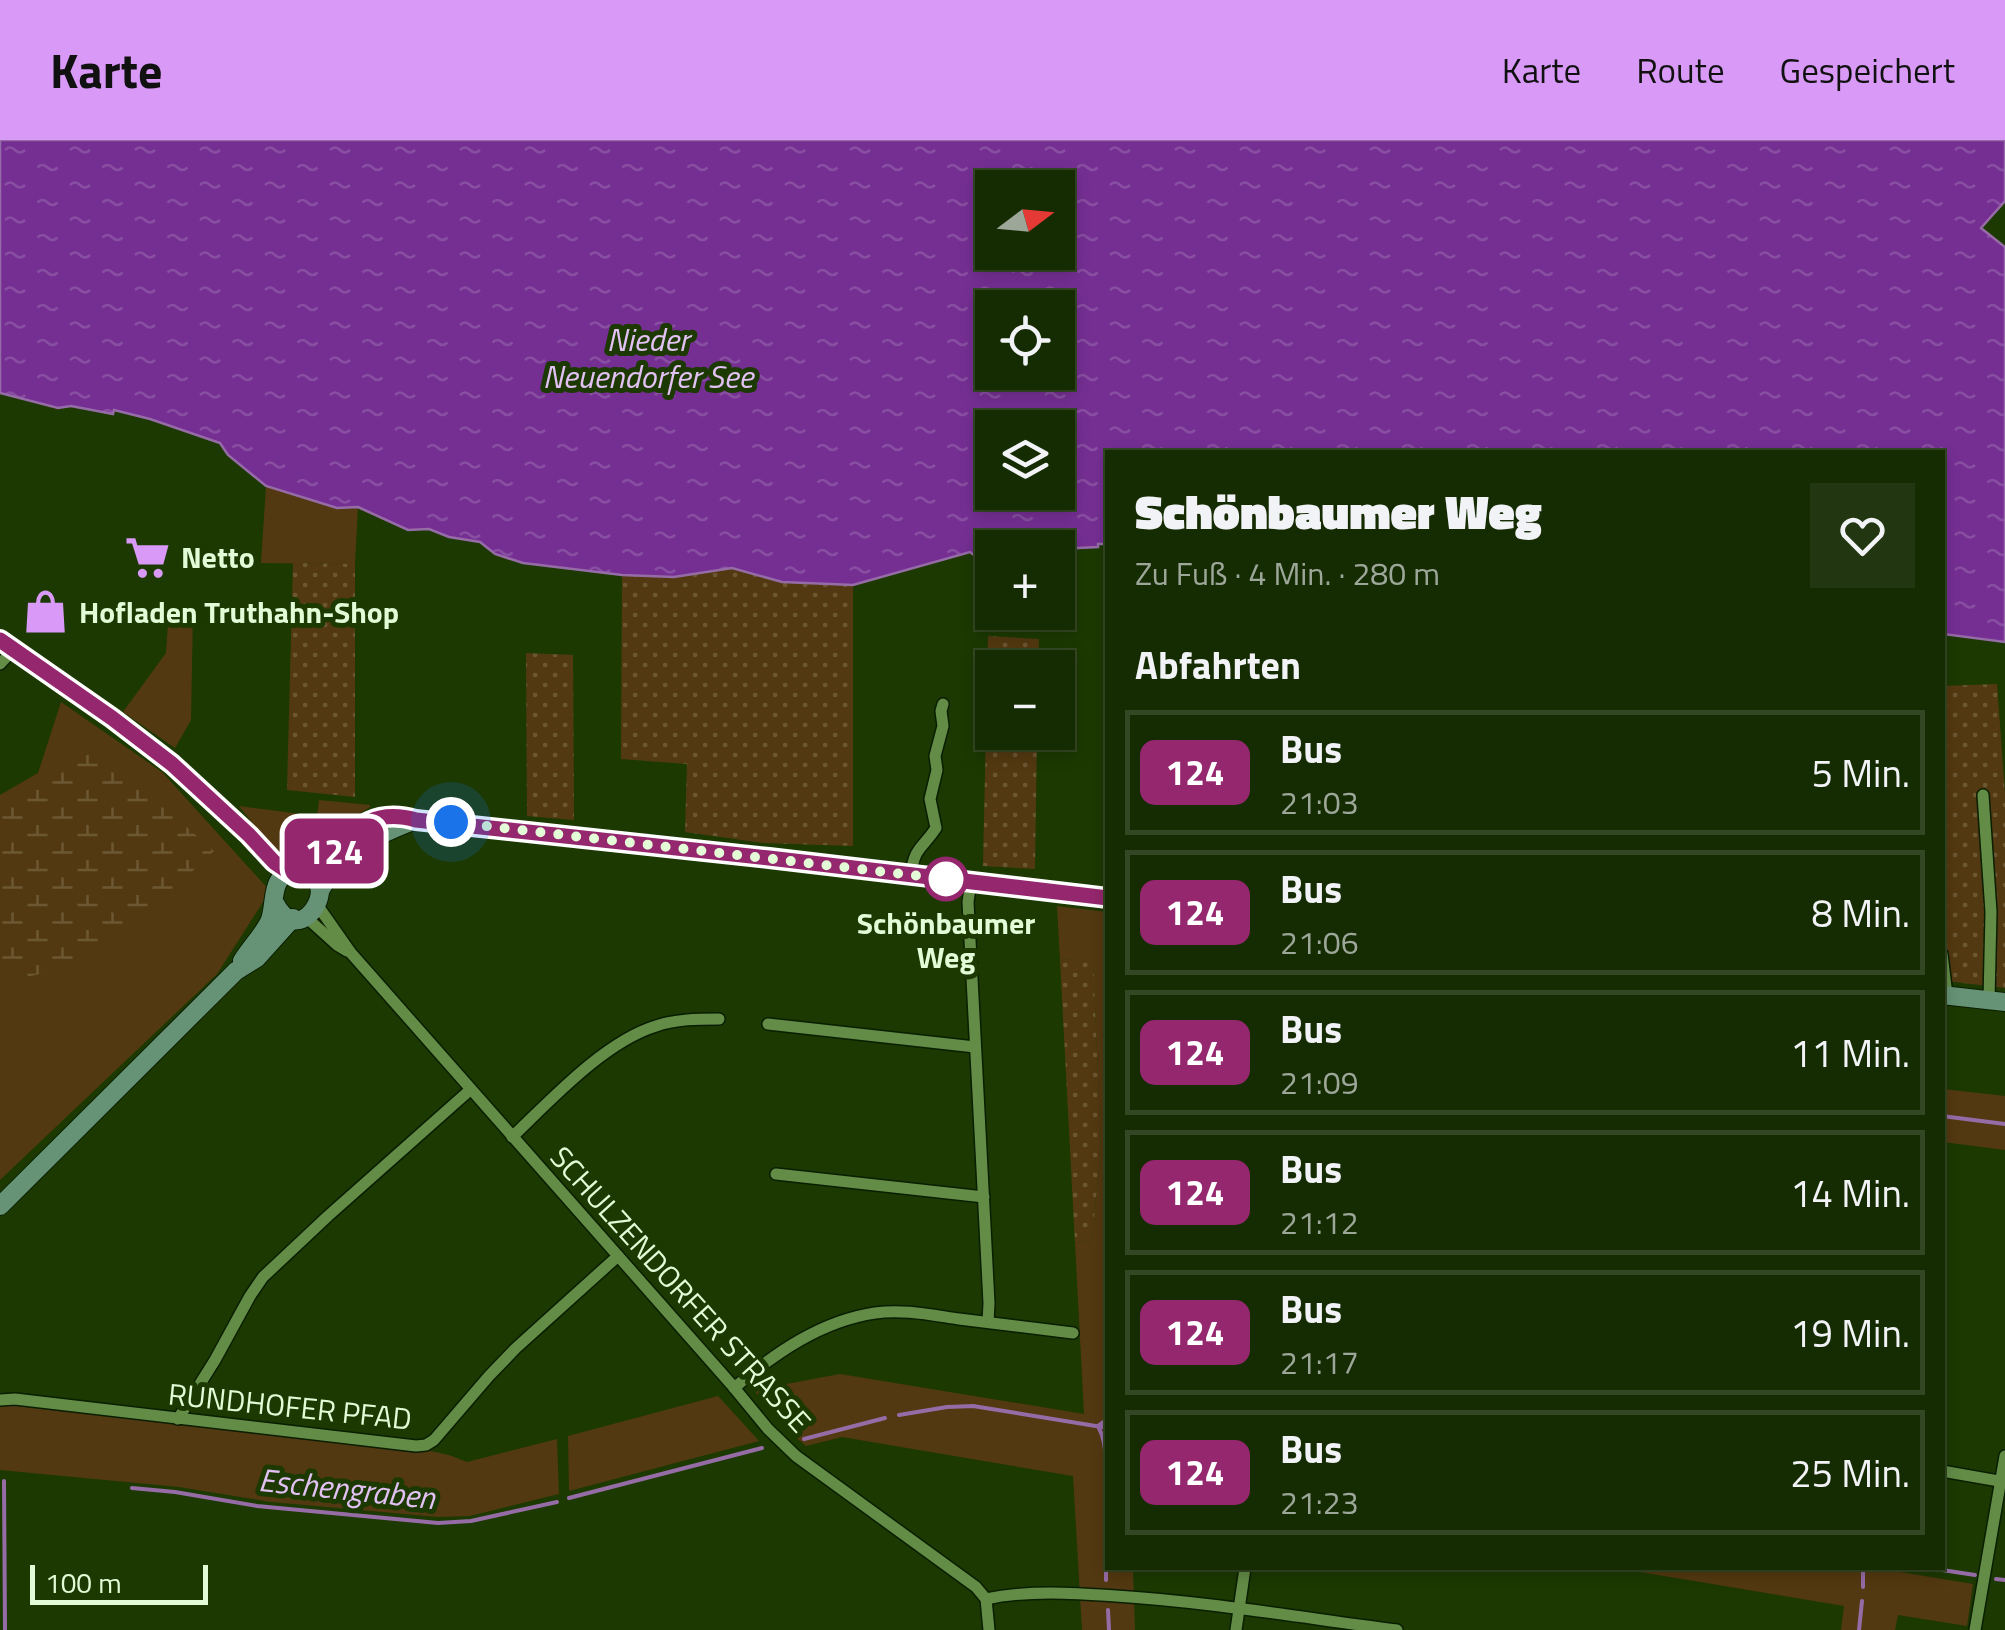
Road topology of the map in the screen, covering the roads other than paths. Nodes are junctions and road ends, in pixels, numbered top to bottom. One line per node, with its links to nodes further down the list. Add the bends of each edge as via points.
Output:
1 (7, 644): 2 (street); 6 (main road, via 172,764)
2 (0, 664)
3 (944, 704): 8 (street, via 930,799 936,828 918,847)
4 (1983, 795): 15 (street)
5 (416, 820): 7 (main road, via 374,818); 8 (main road); 12 (main road, via 359,846 330,872)
6 (237, 829): 7 (main road); 10 (main road)
7 (297, 874): 10 (main road, via 279,880); 12 (main road, via 315,882)
8 (911, 875): 9 (main road)
9 (971, 882): 11 (main road); 18 (street)
10 (275, 895): 12 (main road, via 283,914); 13 (main road, via 268,924)
11 (1105, 898)
12 (309, 908): 13 (main road); 19 (street, SCHULZENDORFER STRASSE)
13 (236, 971): 23 (main road)
14 (1945, 995): 15 (main road)
15 (1997, 1001)
16 (719, 1019): 20 (street, via 672,1022 623,1040)
17 (768, 1024): 18 (street)
18 (976, 1047): 22 (street)
19 (470, 1090): 20 (street, SCHULZENDORFER STRASSE); 29 (street, via 263,1277)
20 (512, 1137): 24 (street, SCHULZENDORFER STRASSE)
21 (776, 1174): 22 (street)
22 (984, 1197): 25 (street)
23 (0, 1206)
24 (618, 1256): 27 (street, SCHULZENDORFER STRASSE); 29 (street, RUNDHOFER PFAD, via 516,1348 426,1445)
25 (988, 1322): 26 (street); 27 (street, via 907,1312 862,1316 803,1338)
26 (1073, 1333)
27 (734, 1388): 34 (street, SCHULZENDORFER STRASSE, via 796,1456)
28 (0, 1400): 29 (street, RUNDHOFER PFAD)
29 (178, 1419)
30 (2005, 1456): 32 (street)
31 (1945, 1472): 32 (street)
32 (2003, 1482): 39 (street)
33 (1245, 1570): 35 (street)
34 (986, 1599): 35 (street, via 1099,1595); 36 (street)
35 (1238, 1609): 37 (street); 38 (street)
36 (989, 1630)
37 (1236, 1630)
38 (1397, 1630)
39 (1975, 1630)

